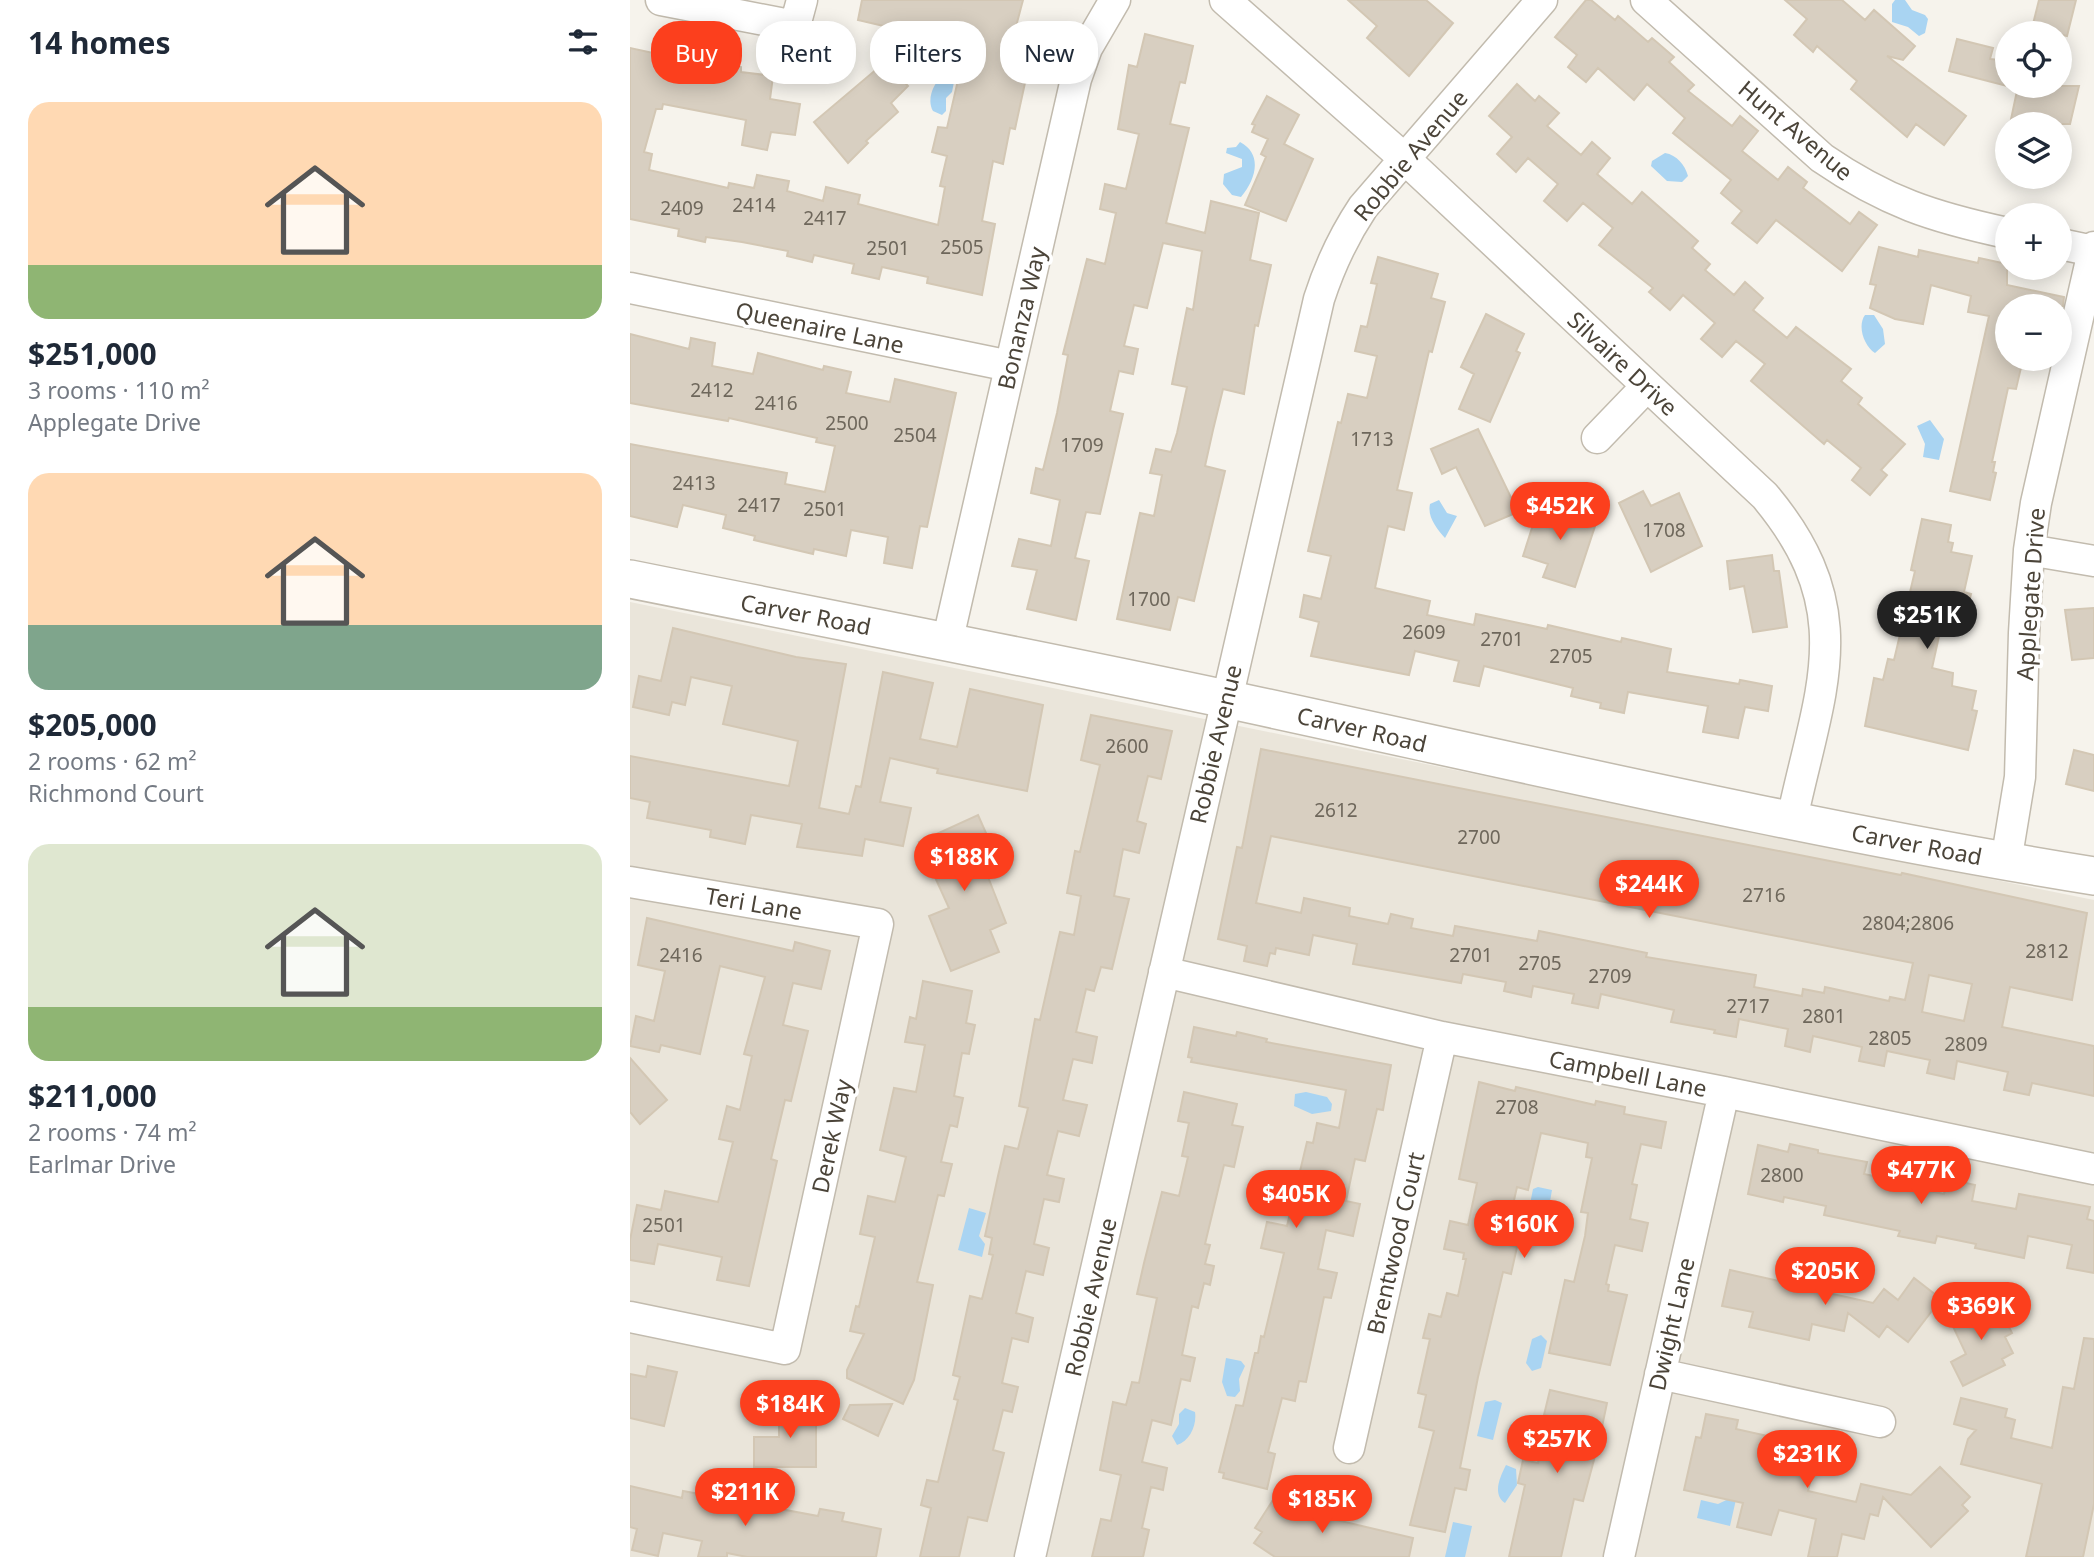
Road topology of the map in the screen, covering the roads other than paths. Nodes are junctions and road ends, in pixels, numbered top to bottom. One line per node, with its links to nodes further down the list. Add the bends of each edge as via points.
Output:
1 (660, 0): 2 (street, via 795,26)
2 (802, 0)
3 (1115, 0): 12 (street, Bonanza Way, via 1087,48 1076,79)
4 (1225, 0): 7 (street, Silvaire Drive)
5 (1542, 0): 7 (street, Robbie Avenue)
6 (1646, 0): 8 (street, Hunt Avenue, via 1822,158 1853,179 1937,218)
7 (1406, 160): 13 (street, Silvaire Drive); 19 (street, Robbie Avenue, via 1363,207 1329,268)
8 (1995, 230)
9 (2072, 246): 10 (street)
10 (2094, 250): 15 (street, Applegate Drive)
11 (630, 288): 12 (street, Queenaire Lane)
12 (1010, 366): 18 (street, Bonanza Way)
13 (1647, 386): 14 (street); 20 (street, Silvaire Drive, via 1765,496 1791,527 1819,587 1828,652)
14 (1597, 438)
15 (2029, 550): 16 (street); 21 (street, Applegate Drive, via 2020,777)
16 (2094, 561)
17 (630, 579): 18 (street, Carver Road)
18 (947, 643): 19 (street, Carver Road)
19 (1225, 699): 20 (street, Carver Road, via 1545,771); 25 (street, Robbie Avenue)
20 (1793, 819): 21 (street, Carver Road)
21 (2006, 862): 22 (street, Carver Road)
22 (2094, 876)
23 (630, 882): 24 (street, Teri Lane)
24 (878, 924): 29 (street, Derek Way, via 785,1349)
25 (1164, 972): 26 (street, Campbell Lane); 33 (street, Robbie Avenue)
26 (1442, 1037): 27 (street, Campbell Lane); 32 (street, Brentwood Court)
27 (1724, 1092): 28 (street, Campbell Lane); 30 (street, Dwight Lane)
28 (2094, 1169)
29 (630, 1317)
30 (1660, 1374): 31 (street); 34 (street, Dwight Lane)
31 (1880, 1422)
32 (1349, 1448)
33 (1030, 1557)
34 (1619, 1557)

